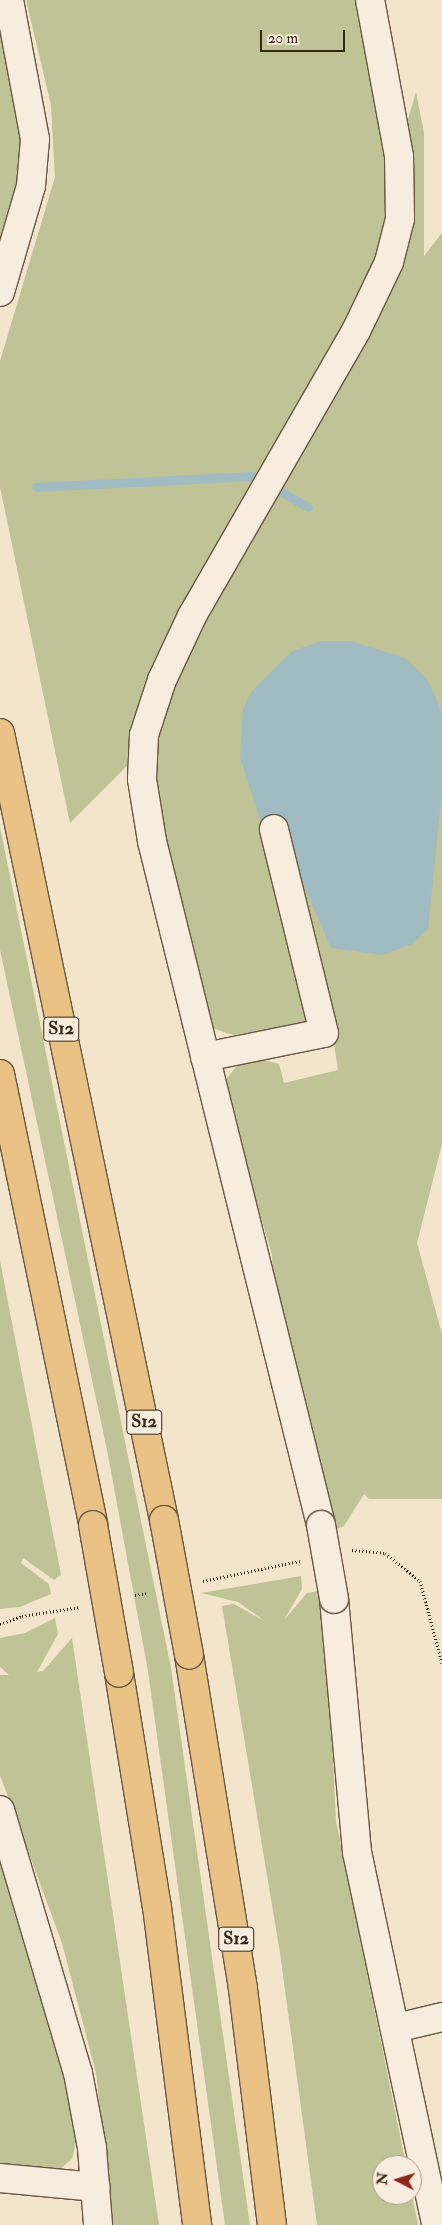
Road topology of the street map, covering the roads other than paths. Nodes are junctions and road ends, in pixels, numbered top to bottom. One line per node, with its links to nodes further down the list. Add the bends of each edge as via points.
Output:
1 (8, 0): 3 (street, via 35,139 31,186)
2 (370, 0): 6 (street, via 399,156 400,219 389,262 356,331 192,616 162,680 144,734 142,779 152,841)
3 (0, 292)
4 (0, 733): 15 (highway, S12, bridge, via 164,1520 189,1655 243,1989)
5 (274, 829): 6 (street, via 324,1033)
6 (205, 1057): 10 (street, bridge, via 321,1525 334,1599 357,1852)
7 (0, 1074): 14 (highway, bridge, via 93,1525 119,1673 158,1908)
8 (0, 1810): 12 (street, via 78,2072)
9 (442, 2017): 10 (street)
10 (396, 2028): 16 (street)
11 (0, 2178): 12 (street)
12 (96, 2187): 13 (street)
13 (98, 2225)
14 (197, 2225)
15 (272, 2225)
16 (436, 2225)

